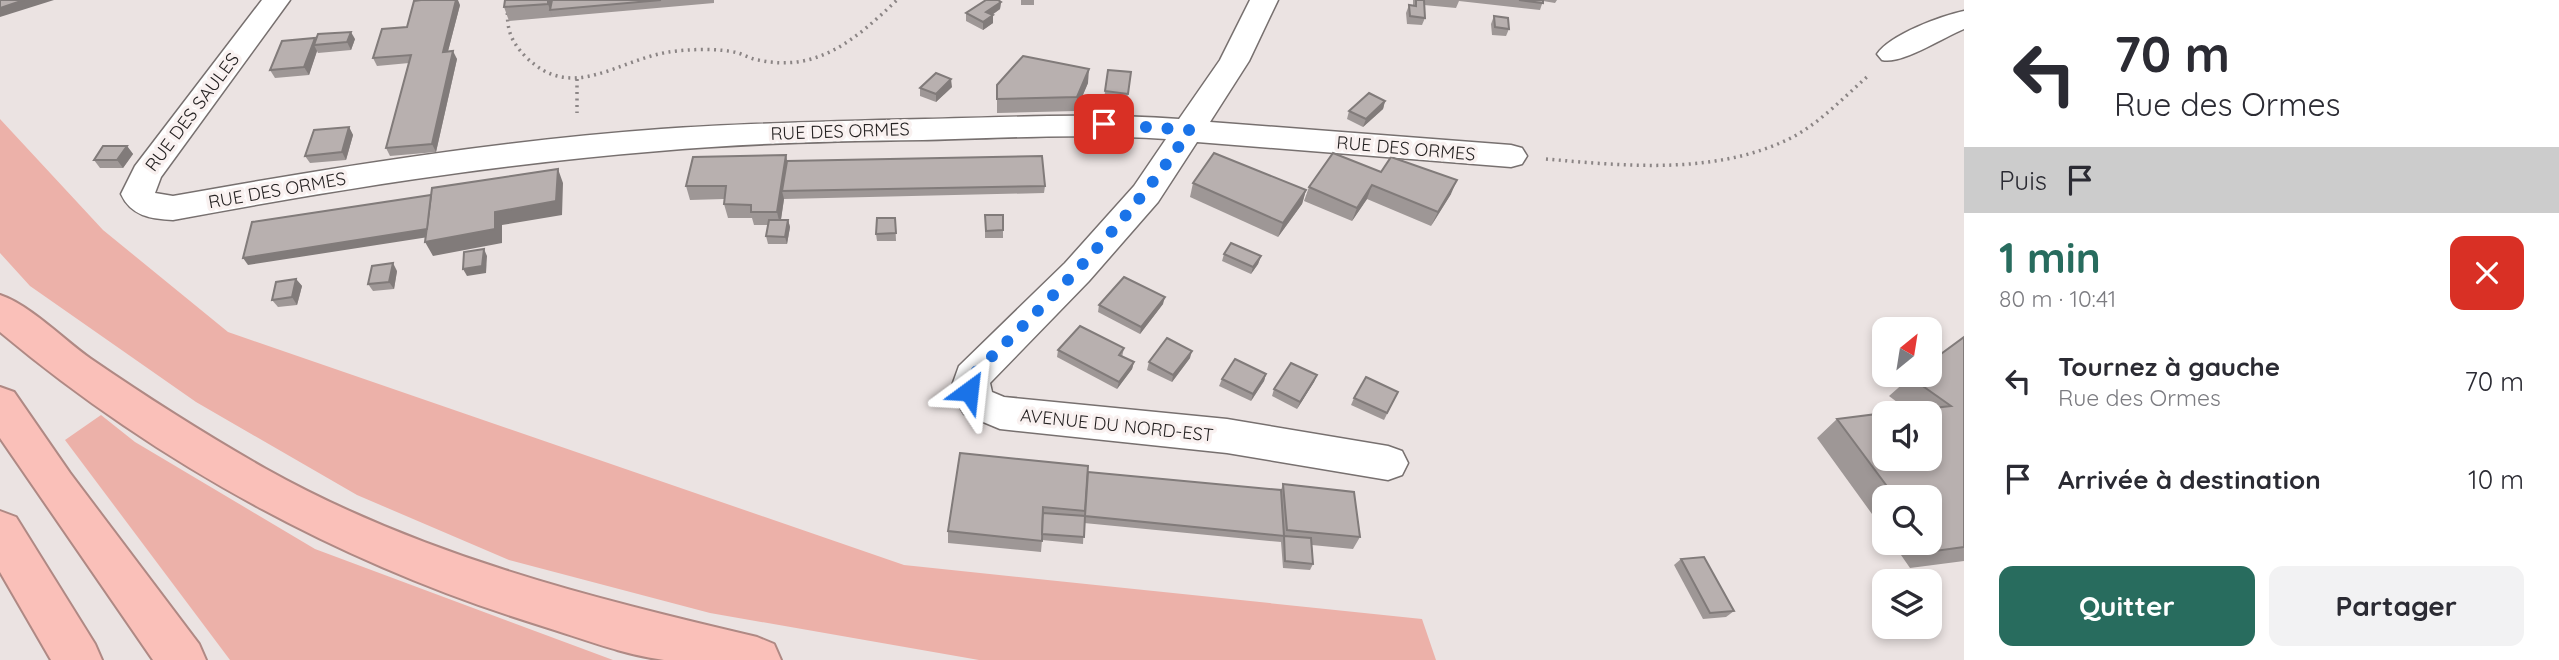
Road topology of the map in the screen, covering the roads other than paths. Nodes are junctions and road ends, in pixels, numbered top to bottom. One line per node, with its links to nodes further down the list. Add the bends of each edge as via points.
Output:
1 (276, 0): 7 (street, RUE DES SAULES, via 138,187 140,199 146,203)
2 (1264, 0): 5 (street, AVENUE DU NORD-EST, via 1245,42)
3 (1964, 19): 4 (street)
4 (1892, 54)
5 (1190, 130): 6 (street, RUE DES ORMES); 7 (street, RUE DES ORMES, via 1056,124 660,140 380,173); 10 (street, AVENUE DU NORD-EST, via 1122,222 972,376 971,397 1000,413 1227,436)
6 (1511, 156)
7 (173, 208)
8 (0, 310): 14 (highway, via 166,431 253,485 339,528 483,586 673,642)
9 (0, 404): 13 (highway)
10 (1388, 463)
11 (0, 531): 12 (highway)
12 (78, 660)
13 (182, 660)
14 (757, 660)

